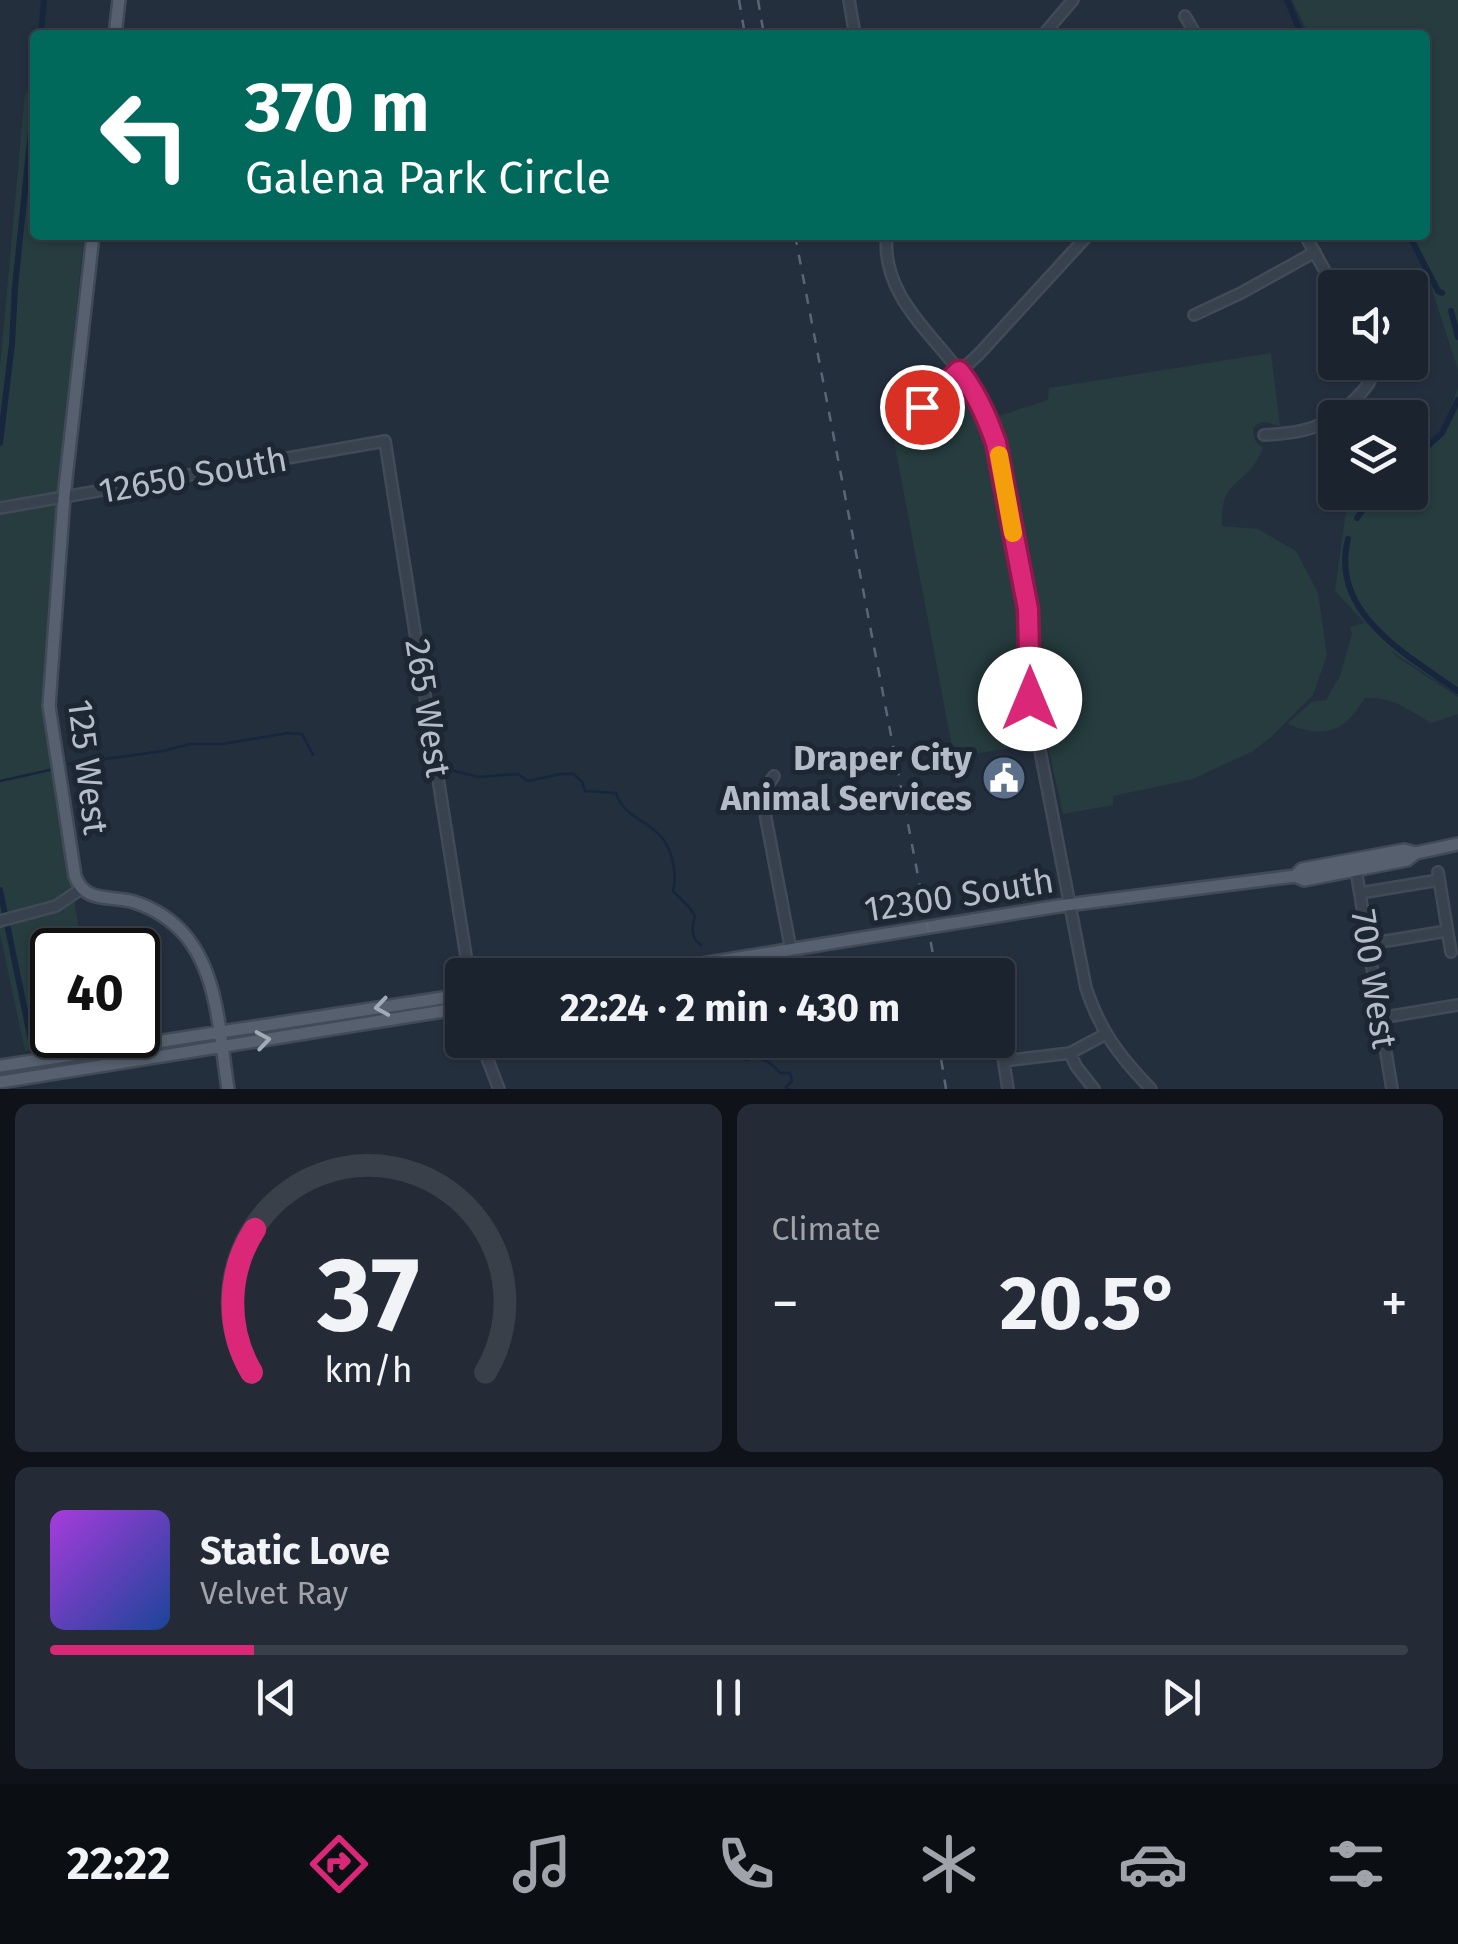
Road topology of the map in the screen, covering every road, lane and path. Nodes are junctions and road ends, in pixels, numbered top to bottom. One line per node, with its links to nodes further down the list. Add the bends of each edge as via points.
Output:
1 (118, 0): 5 (main road)
2 (849, 0): 6 (street)
3 (1072, 0): 7 (street)
4 (1185, 16): 8 (street)
5 (115, 30)
6 (854, 30)
7 (1047, 30)
8 (1193, 30)
9 (92, 240): 21 (main road, 125 West)
10 (886, 240): 16 (street, via 896,286)
11 (1084, 240): 16 (street)
12 (1309, 240): 13 (street)
13 (1315, 252): 14 (street); 15 (street)
14 (1325, 270)
15 (1194, 315)
16 (959, 371): 18 (street); 30 (street, via 996,443 1028,609 1030,698)
17 (1372, 380): 19 (street, via 1331,420)
18 (922, 407)
19 (1264, 435)
20 (385, 441): 21 (street, 12650 South); 36 (street, 265 West)
21 (64, 497): 22 (street, 12650 South); 28 (main road, 125 West, via 49,706)
22 (0, 508)
23 (774, 776): 34 (street, via 763,803)
24 (1458, 844): 25 (main road, 12300 South)
25 (1416, 853): 26 (main road, 12300 South); 27 (main road, 12300 South, via 1302,869)
26 (1356, 870): 27 (main road, 12300 South); 29 (street, 700 West)
27 (1295, 876): 30 (main road, 12300 South)
28 (82, 889): 31 (street, via 56,906); 42 (main road, 125 West, via 143,905 179,928 208,974)
29 (1360, 893): 32 (street, via 1439,876); 33 (street, 700 West)
30 (1071, 904): 34 (main road, 12300 South); 43 (street, via 1086,988)
31 (0, 921)
32 (1447, 931): 33 (street); 35 (street)
33 (1368, 944): 41 (street, 700 West)
34 (792, 950): 37 (main road, 12300 South)
35 (1451, 952)
36 (467, 958)
37 (741, 958)
38 (445, 998): 42 (main road, one-way to 42)
39 (1458, 1005): 41 (street)
40 (445, 1011): 44 (main road, one-way to 40)
41 (1380, 1018): 56 (street, 700 West)
42 (219, 1033): 44 (main road, 125 West); 49 (main road)
43 (1106, 1034): 45 (street); 55 (street)
44 (221, 1047): 50 (main road); 51 (main road, 125 West)
45 (1070, 1053): 48 (street); 54 (street)
46 (487, 1058): 52 (street)
47 (1004, 1058): 48 (street)
48 (1004, 1061): 53 (street)
49 (0, 1066)
50 (0, 1082)
51 (228, 1089)
52 (500, 1089)
53 (1008, 1089)
54 (1094, 1089)
55 (1151, 1089)
56 (1392, 1089)

